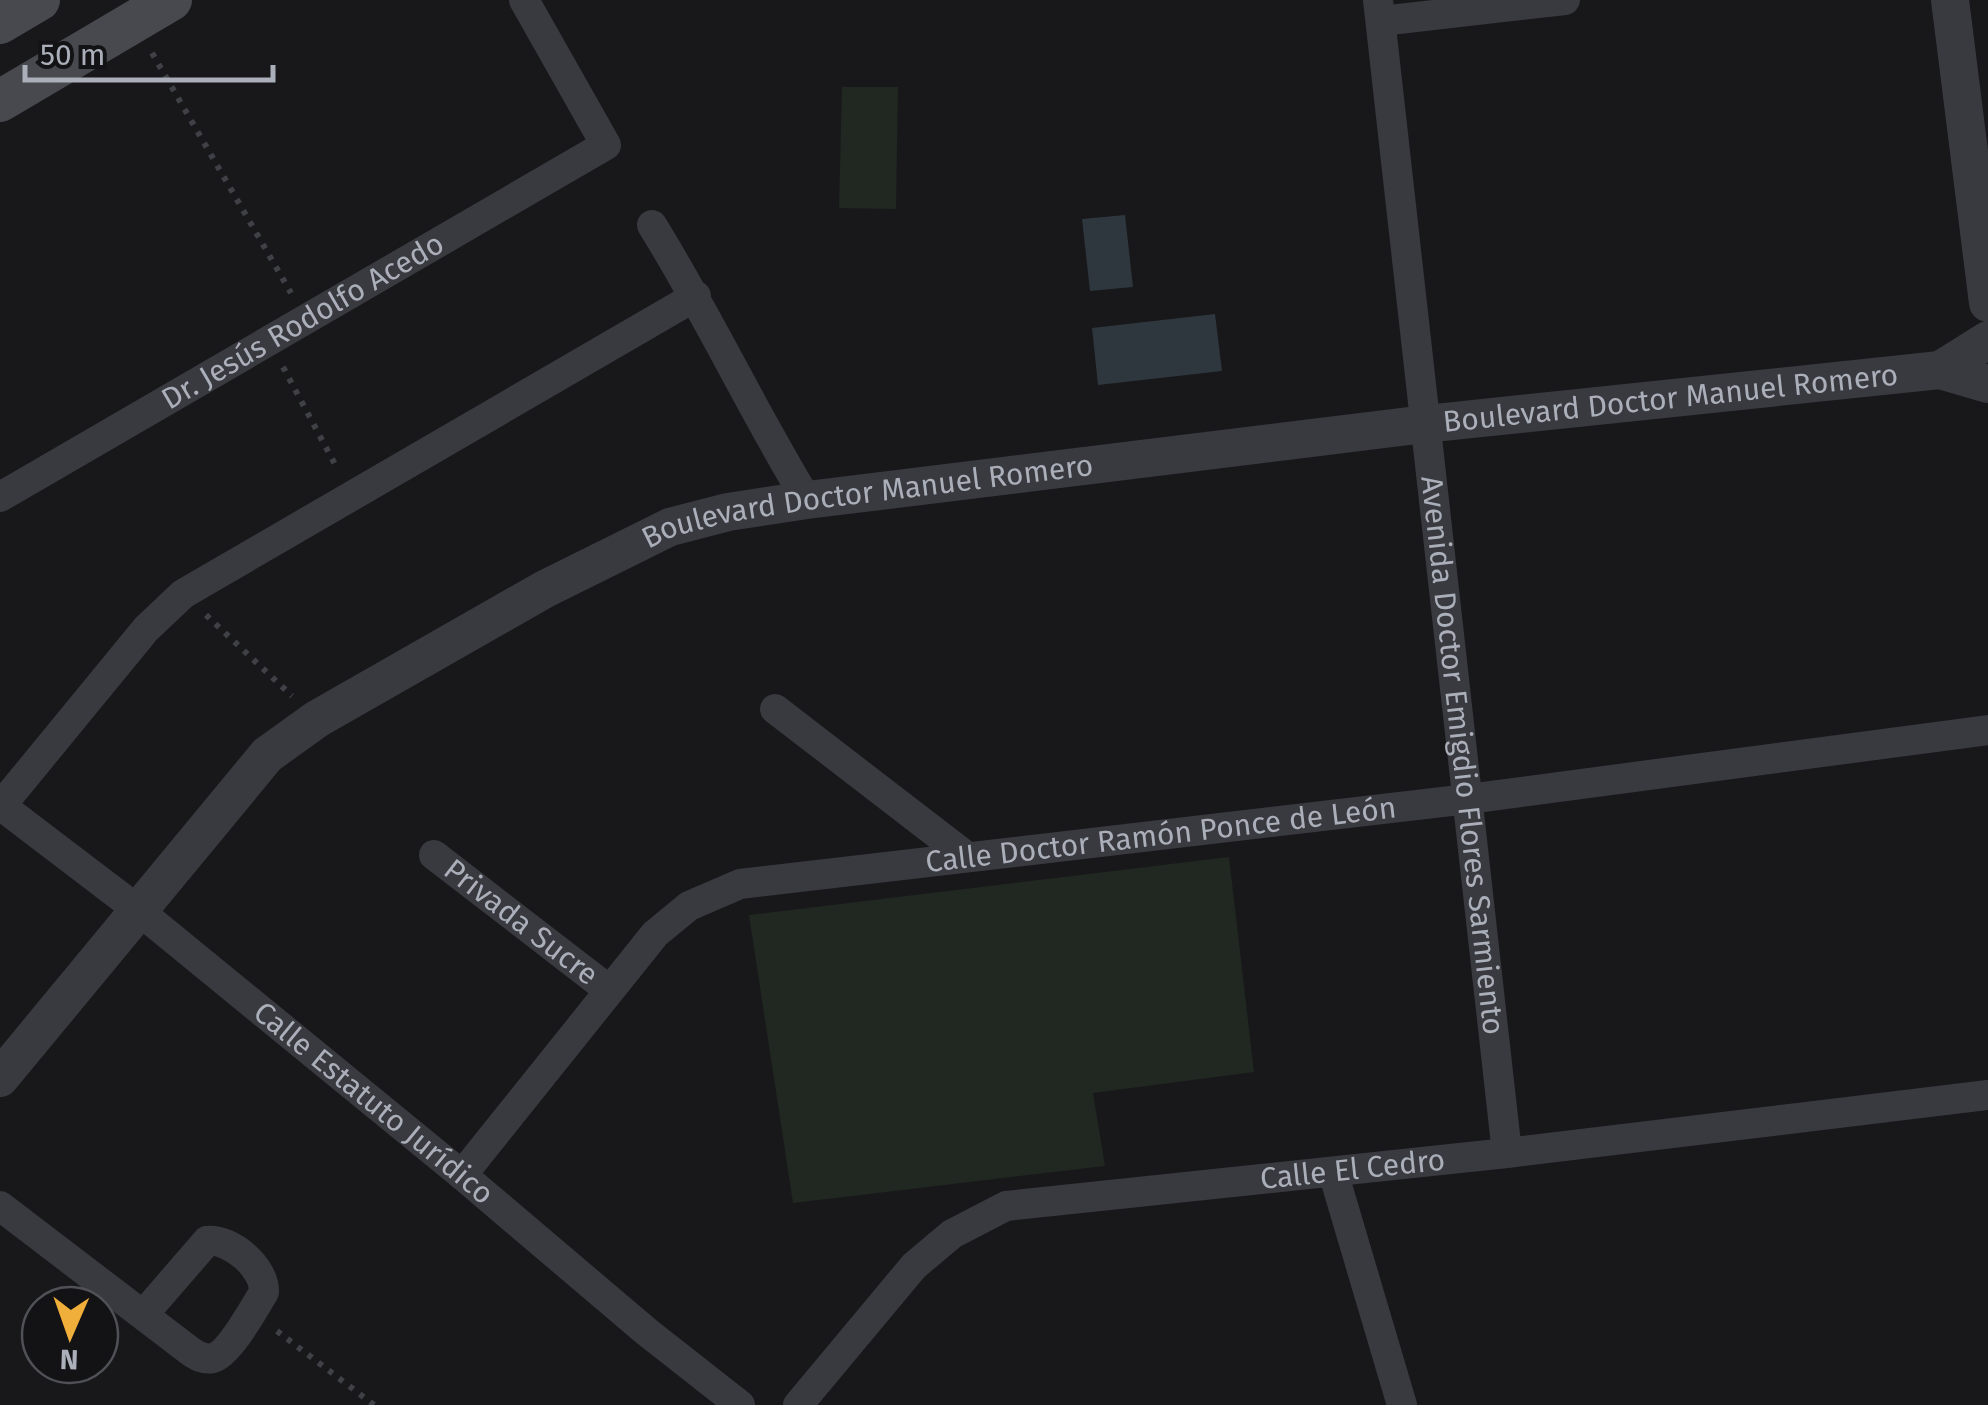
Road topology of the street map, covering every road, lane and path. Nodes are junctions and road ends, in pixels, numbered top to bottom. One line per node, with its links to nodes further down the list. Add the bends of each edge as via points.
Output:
1 (39, 0): 8 (main road)
2 (171, 0): 7 (main road)
3 (524, 0): 13 (street, Dr. Jesús Rodolfo Acedo, via 606,145)
4 (1565, 0): 6 (street)
5 (1950, 0): 12 (street)
6 (1379, 10): 18 (street, Avenida Doctor Emigdio Flores Sarmiento)
7 (134, 22): 9 (main road); 13 (path)
8 (0, 23)
9 (0, 101)
10 (652, 225): 11 (street)
11 (696, 296): 19 (street); 21 (street)
12 (1988, 303)
13 (306, 317): 14 (street, Dr. Jesús Rodolfo Acedo)
14 (268, 339): 19 (path); 20 (street, Dr. Jesús Rodolfo Acedo)
15 (1988, 340): 16 (street, Boulevard Doctor Manuel Romero)
16 (1940, 370): 17 (street, Boulevard Doctor Manuel Romero); 18 (street, Boulevard Doctor Manuel Romero)
17 (1988, 384)
18 (1425, 424): 21 (street, Boulevard Doctor Manuel Romero); 26 (street, Avenida Doctor Emigdio Flores Sarmiento)
19 (350, 494): 22 (street)
20 (0, 497)
21 (807, 500): 24 (street, Boulevard Doctor Manuel Romero, via 670,527 545,589)
22 (183, 594): 24 (path); 27 (street)
23 (775, 709): 29 (street)
24 (316, 719): 30 (street, Boulevard Doctor Manuel Romero, via 266,755)
25 (1988, 730): 26 (street, Calle Doctor Ramón Ponce de León)
26 (1468, 799): 29 (street, Calle Doctor Ramón Ponce de León); 34 (street, Avenida Doctor Emigdio Flores Sarmiento)
27 (0, 806): 30 (street, Calle Estatuto Jurídico)
28 (434, 855): 31 (street, Privada Sucre)
29 (966, 856): 31 (street, Calle Doctor Ramón Ponce de León, via 740,884 690,906 655,934)
30 (138, 910): 32 (street, Boulevard Doctor Manuel Romero); 36 (street, Calle Estatuto Jurídico)
31 (609, 990): 36 (street, Calle Doctor Ramón Ponce de León)
32 (0, 1078)
33 (1988, 1095): 34 (street, Calle El Cedro)
34 (1506, 1153): 35 (street, Calle El Cedro)
35 (1333, 1172): 42 (street, Calle El Cedro, via 1006,1206 952,1234 914,1266); 43 (street)
36 (462, 1175): 41 (street, Calle Estatuto Jurídico)
37 (0, 1206): 39 (street)
38 (252, 1312): 39 (street, via 211,1358 200,1358); 39 (street, via 264,1292 258,1268 214,1239); 40 (path)
39 (143, 1315)
40 (374, 1405)
41 (740, 1405)
42 (798, 1405)
43 (1402, 1405)

